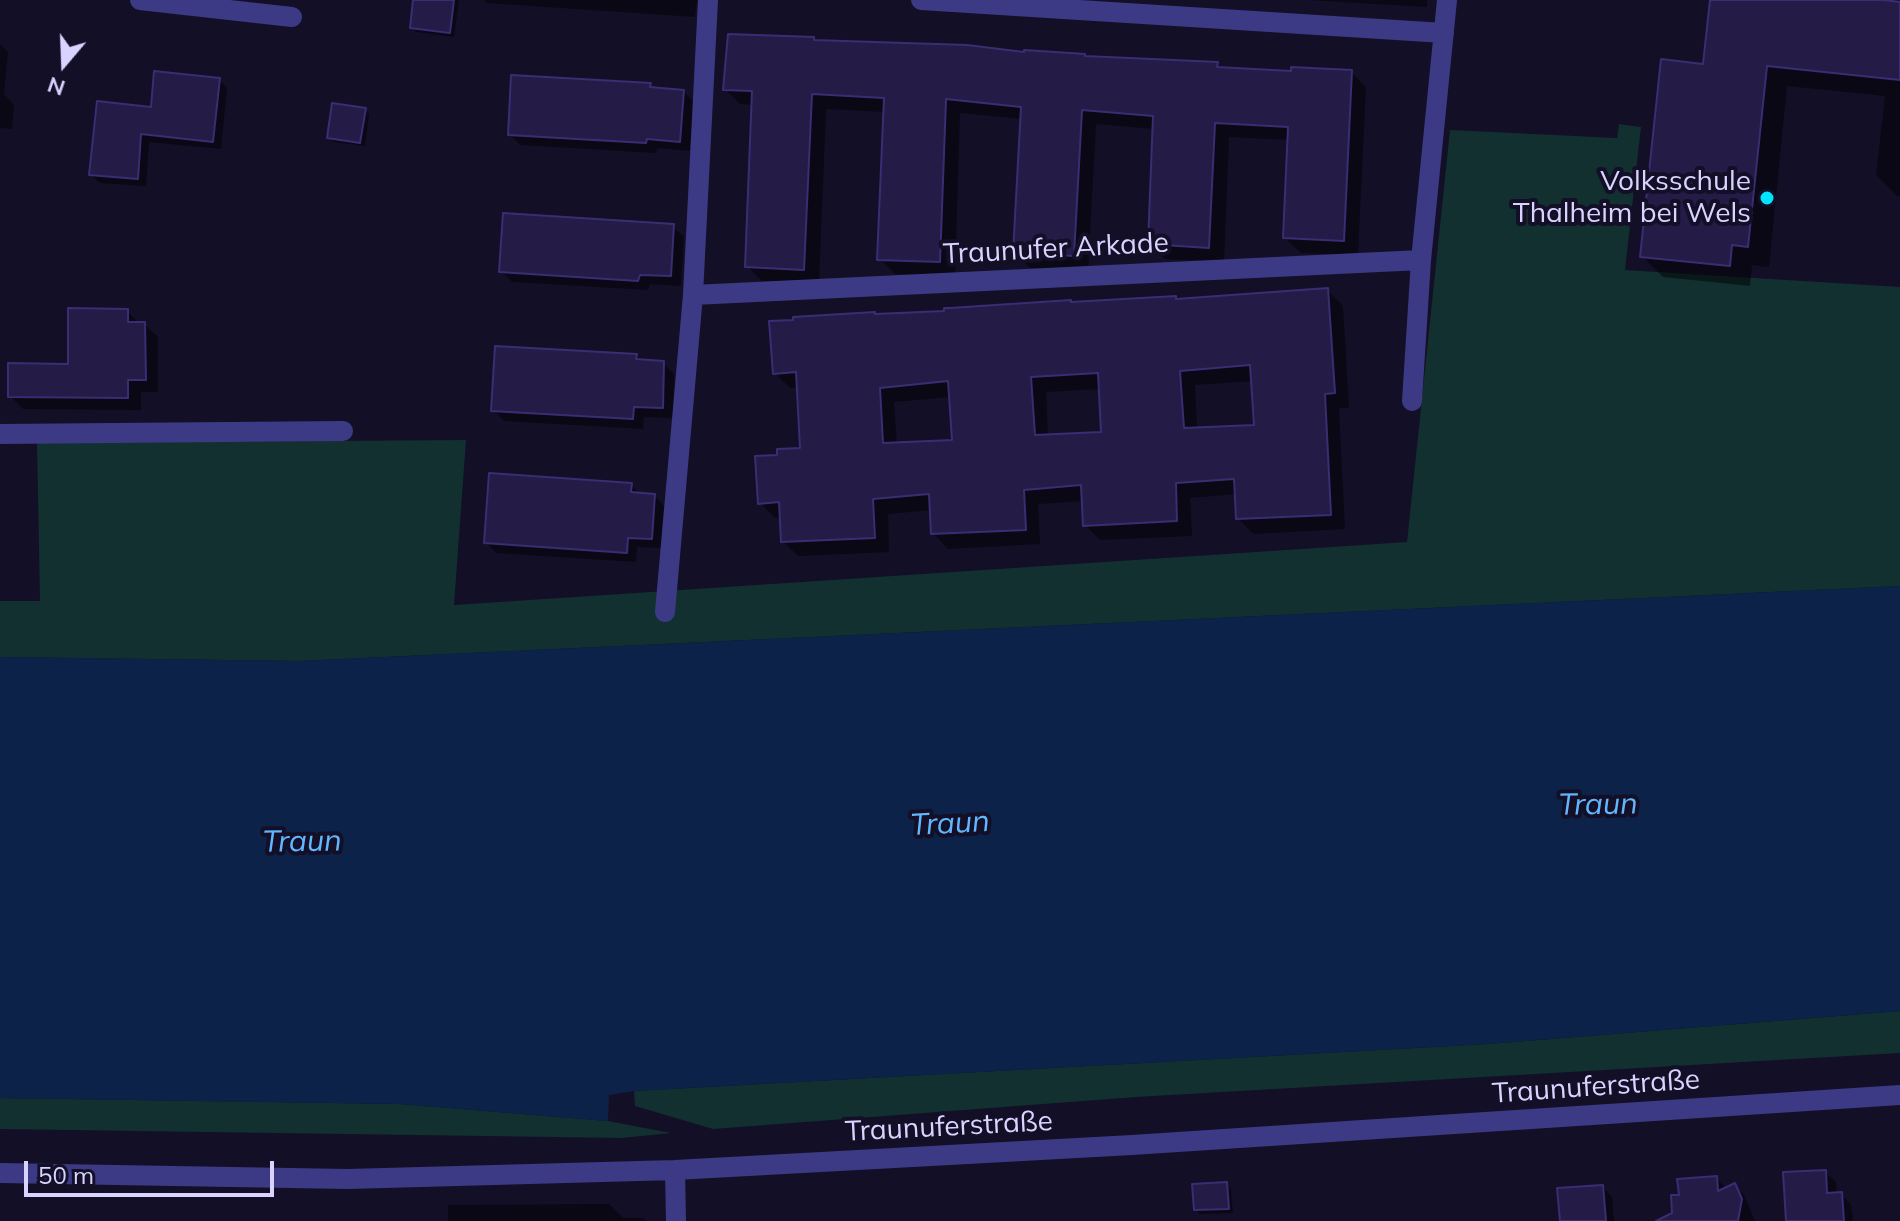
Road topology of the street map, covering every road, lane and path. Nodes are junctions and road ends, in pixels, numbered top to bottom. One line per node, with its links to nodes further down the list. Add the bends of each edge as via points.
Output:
1 (140, 0): 5 (street)
2 (708, 0): 8 (street)
3 (921, 0): 6 (street)
4 (1447, 0): 6 (street)
5 (292, 17)
6 (1444, 33): 7 (street)
7 (1421, 260): 8 (street, Traunufer Arkade); 9 (street)
8 (693, 295): 12 (street)
9 (1412, 401)
10 (343, 431): 11 (street)
11 (0, 434)
12 (665, 612)
13 (1900, 1095): 14 (street, Traunuferstraße)
14 (675, 1170): 15 (street, Traunuferstraße, via 348,1179); 16 (street)
15 (0, 1173)
16 (676, 1221)

